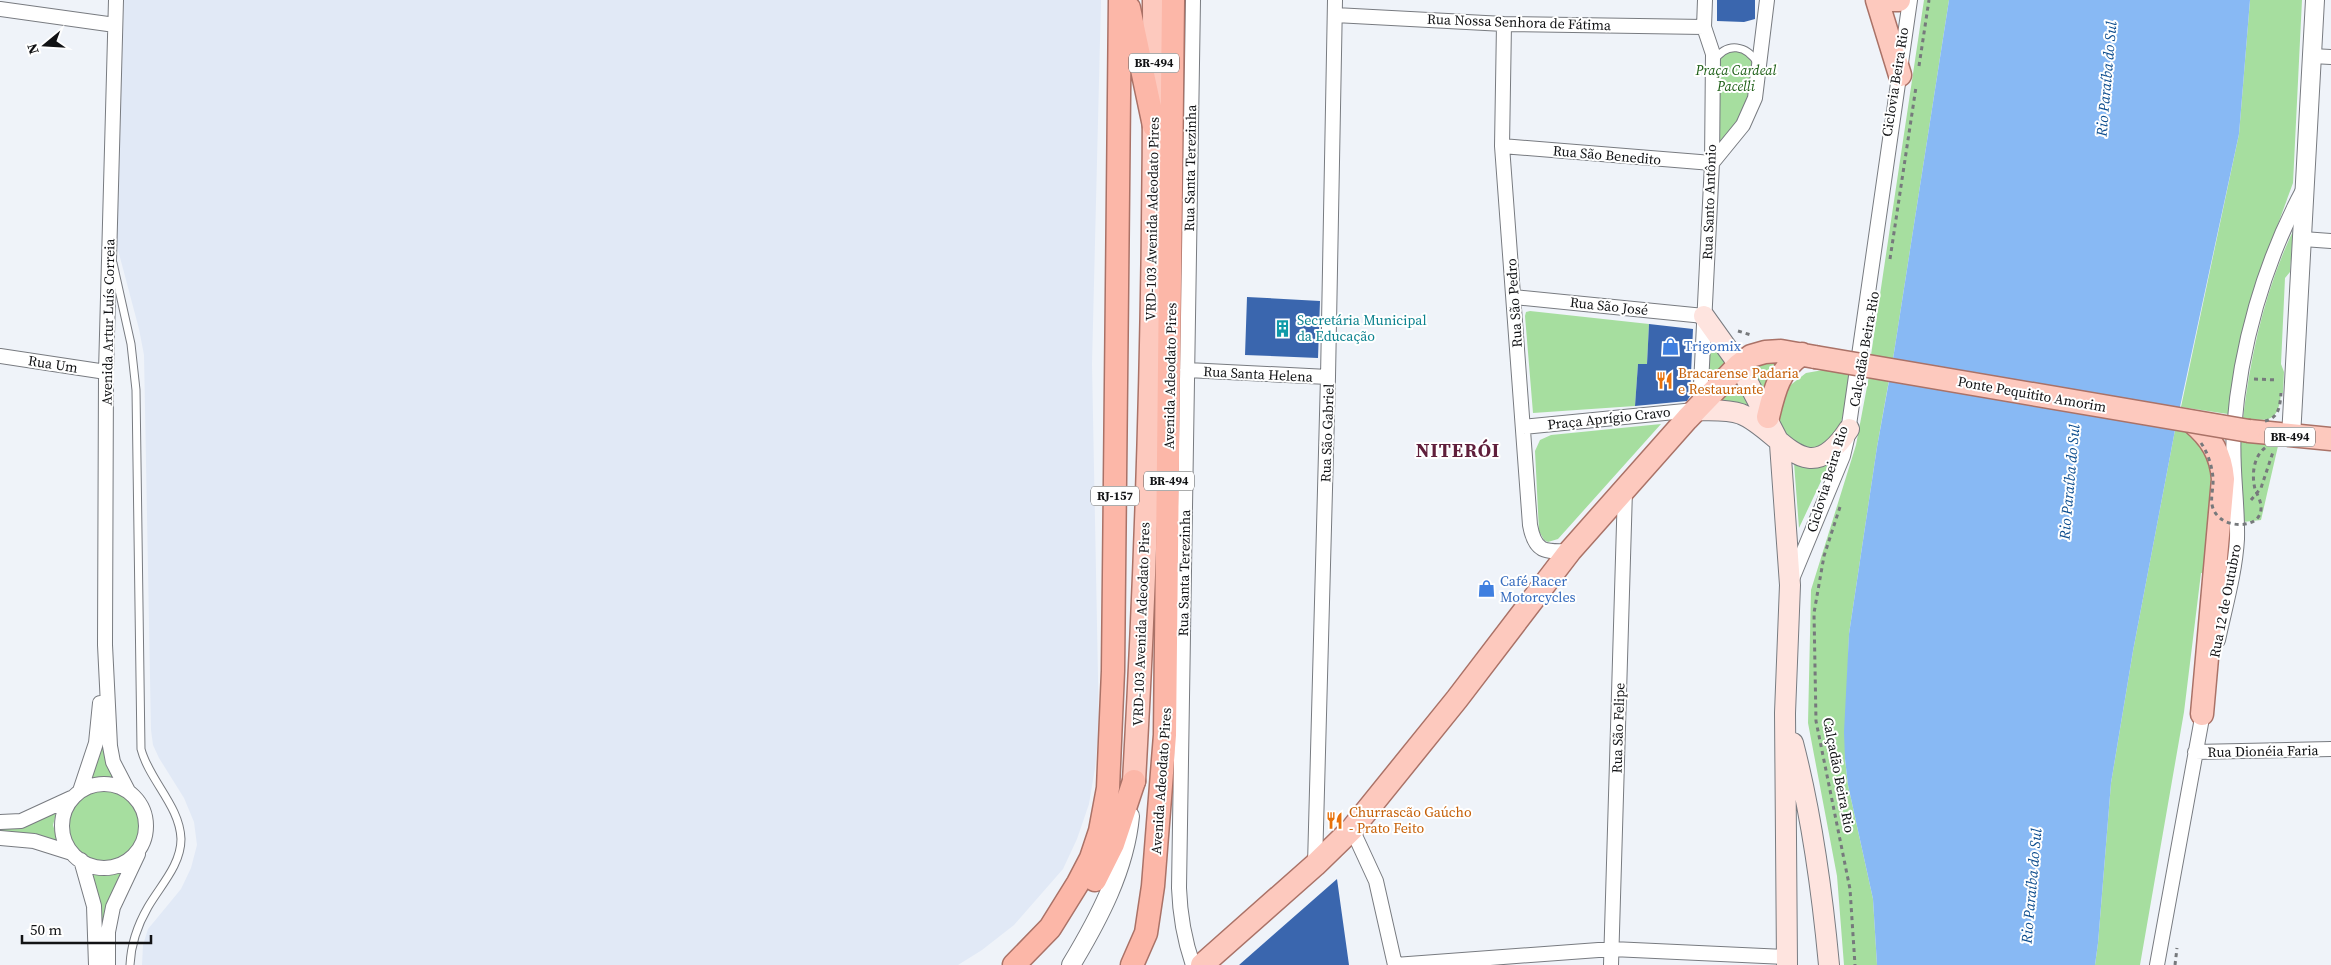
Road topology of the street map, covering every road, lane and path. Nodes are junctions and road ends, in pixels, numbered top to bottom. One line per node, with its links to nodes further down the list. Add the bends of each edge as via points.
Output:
1 (116, 0): 19 (street, Avenida Artur Luís Correia)
2 (1120, 0): 79 (highway, RJ-157, via 1113,671 1109,770 1105,809 1091,858)
3 (1127, 0): 26 (highway)
4 (1154, 0): 26 (main road, VRD-103 Avenida Adeodato Pires / BR-494)
5 (1173, 0): 82 (highway, Avenida Adeodato Pires / BR-494, via 1165,745 1153,886 1146,933)
6 (1193, 0): 41 (street, Rua Santa Terezinha)
7 (1335, 0): 17 (street, Rua São Gabriel)
8 (1705, 0): 20 (street, Rua Santo Antônio)
9 (1767, 0): 24 (street)
10 (1877, 0): 25 (main road)
11 (1891, 0): 12 (main road)
12 (1899, 0)
13 (1910, 0): 25 (street)
14 (1929, 0): 25 (path)
15 (2315, 0): 21 (street)
16 (0, 9): 19 (street)
17 (1335, 15): 18 (street, Rua Nossa Senhora de Fátima); 44 (street, Rua São Gabriel)
18 (1504, 24): 20 (street, Rua Nossa Senhora de Fátima); 27 (street, Rua São Pedro)
19 (115, 26): 32 (street, Avenida Artur Luís Correia)
20 (1704, 27): 23 (street, Rua Santo Antônio)
21 (2312, 56): 22 (street); 29 (street)
22 (2331, 57)
23 (1713, 64): 24 (lane, via 1723,51 1735,47 1749,52); 28 (street, Rua Santo Antônio)
24 (1760, 66): 28 (street, via 1750,113)
25 (1912, 74): 33 (path); 51 (street)
26 (1154, 126): 70 (main road, VRD-103 Avenida Adeodato Pires / BR-494, via 1145,567)
27 (1502, 146): 28 (street, Rua São Benedito); 34 (street, Rua São Pedro)
28 (1712, 163): 35 (street, Rua Santo Antônio)
29 (2306, 184): 30 (street); 67 (street, Rua 12 de Outubro, via 2273,256 2243,364 2233,434 2236,554)
30 (2303, 239): 31 (street); 53 (street)
31 (2331, 241)
32 (110, 248): 42 (street, Avenida Artur Luís Correia); 85 (lane, via 127,320 136,390 140,749 176,818 181,839 176,862 135,934)
33 (1889, 267)
34 (1514, 296): 35 (street, Rua São José); 50 (street, Rua São Pedro)
35 (1704, 316): 40 (main road); 48 (street, Rua Santo Antônio)
36 (1735, 330): 37 (path)
37 (1756, 336)
38 (0, 356): 42 (street, Rua Um)
39 (1808, 356): 40 (main road, Ponte Pequitito Amorim, via 1765,352 1751,356); 49 (main road, via 1790,364 1780,378); 52 (main road, Ponte Pequitito Amorim, bridge)
40 (1739, 365): 48 (main road, Ponte Pequitito Amorim); 49 (main road)
41 (1187, 370): 44 (street, Rua Santa Helena); 88 (street, Rua Santa Terezinha, via 1179,888 1180,918)
42 (106, 372): 65 (street, Avenida Artur Luís Correia)
43 (2281, 372): 45 (path)
44 (1328, 377): 78 (street, Rua São Gabriel)
45 (2281, 381): 46 (path, via 2251,378); 47 (path)
46 (2250, 386)
47 (2281, 393)
48 (1698, 408): 50 (street, Praça Aprígio Cravo); 55 (main road, via 1742,414); 58 (main road, Ponte Pequitito Amorim)
49 (1768, 417): 55 (main road)
50 (1523, 427): 63 (street, Rua São Pedro, via 1533,541 1546,551)
51 (1849, 429): 55 (main road, via 1837,447 1817,456 1800,456); 64 (street, via 1843,456)
52 (2195, 430): 53 (main road, Ponte Pequitito Amorim / BR-494, bridge); 56 (path, bridge, via 2211,467 2213,510 2222,520 2237,525 2253,522 2259,515 2261,506 2254,484 2254,469 2258,456); 67 (main road, bridge, via 2214,445 2222,470)
53 (2291, 437): 54 (main road, BR-494)
54 (2331, 439)
55 (1780, 444): 64 (main road)
56 (2270, 445)
57 (2270, 460): 59 (path, via 2258,492 2246,503)
58 (1625, 490): 63 (main road, Ponte Pequitito Amorim); 80 (street, Rua São Felipe)
59 (2246, 494)
60 (1843, 498): 93 (path, Calçadão Beira Rio, via 1824,556 1814,613 1815,678 1818,731 1850,889)
61 (2246, 518): 62 (path)
62 (2246, 527)
63 (1570, 551): 74 (main road, Ponte Pequitito Amorim)
64 (1790, 585): 66 (main road)
65 (105, 645): 71 (street, Avenida Artur Luís Correia, via 110,746); 72 (street, Avenida Artur Luís Correia, via 96,743)
66 (1785, 713): 81 (main road); 92 (main road, via 1811,823)
67 (2202, 714): 69 (street, Rua 12 de Outubro)
68 (2331, 749): 69 (street, Rua Dionéia Faria)
69 (2195, 752): 94 (street, Rua 12 de Outubro)
70 (1134, 781): 79 (highway, via 1114,844 1098,876); 87 (street, VRD-103 Avenida Adeodato Pires / BR-494, via 1130,822 1113,885)
71 (128, 791): 72 (street, via 103,783 87,786); 76 (street, via 140,804 146,821)
72 (76, 794): 73 (street, via 21,822); 77 (street, via 66,805 62,822 64,837)
73 (0, 822)
74 (1352, 829): 78 (main road, Ponte Pequitito Amorim); 90 (street, via 1376,881)
75 (0, 838): 77 (street, via 34,841)
76 (140, 848): 77 (street, via 132,858 116,867 96,867); 84 (street, via 113,907 108,932)
77 (76, 856): 83 (street, via 94,906)
78 (1315, 866): 89 (main road, Ponte Pequitito Amorim)
79 (1050, 928): 86 (highway, RJ-157)
80 (1612, 948): 81 (street); 90 (street); 91 (street, Rua São Felipe)
81 (1787, 961)
82 (1133, 962)
83 (96, 965)
84 (108, 965)
85 (130, 965)
86 (1014, 965)
87 (1071, 965)
88 (1193, 965)
89 (1202, 965)
90 (1395, 965)
91 (1611, 965)
92 (1830, 965)
93 (1855, 965)
94 (2157, 965)

